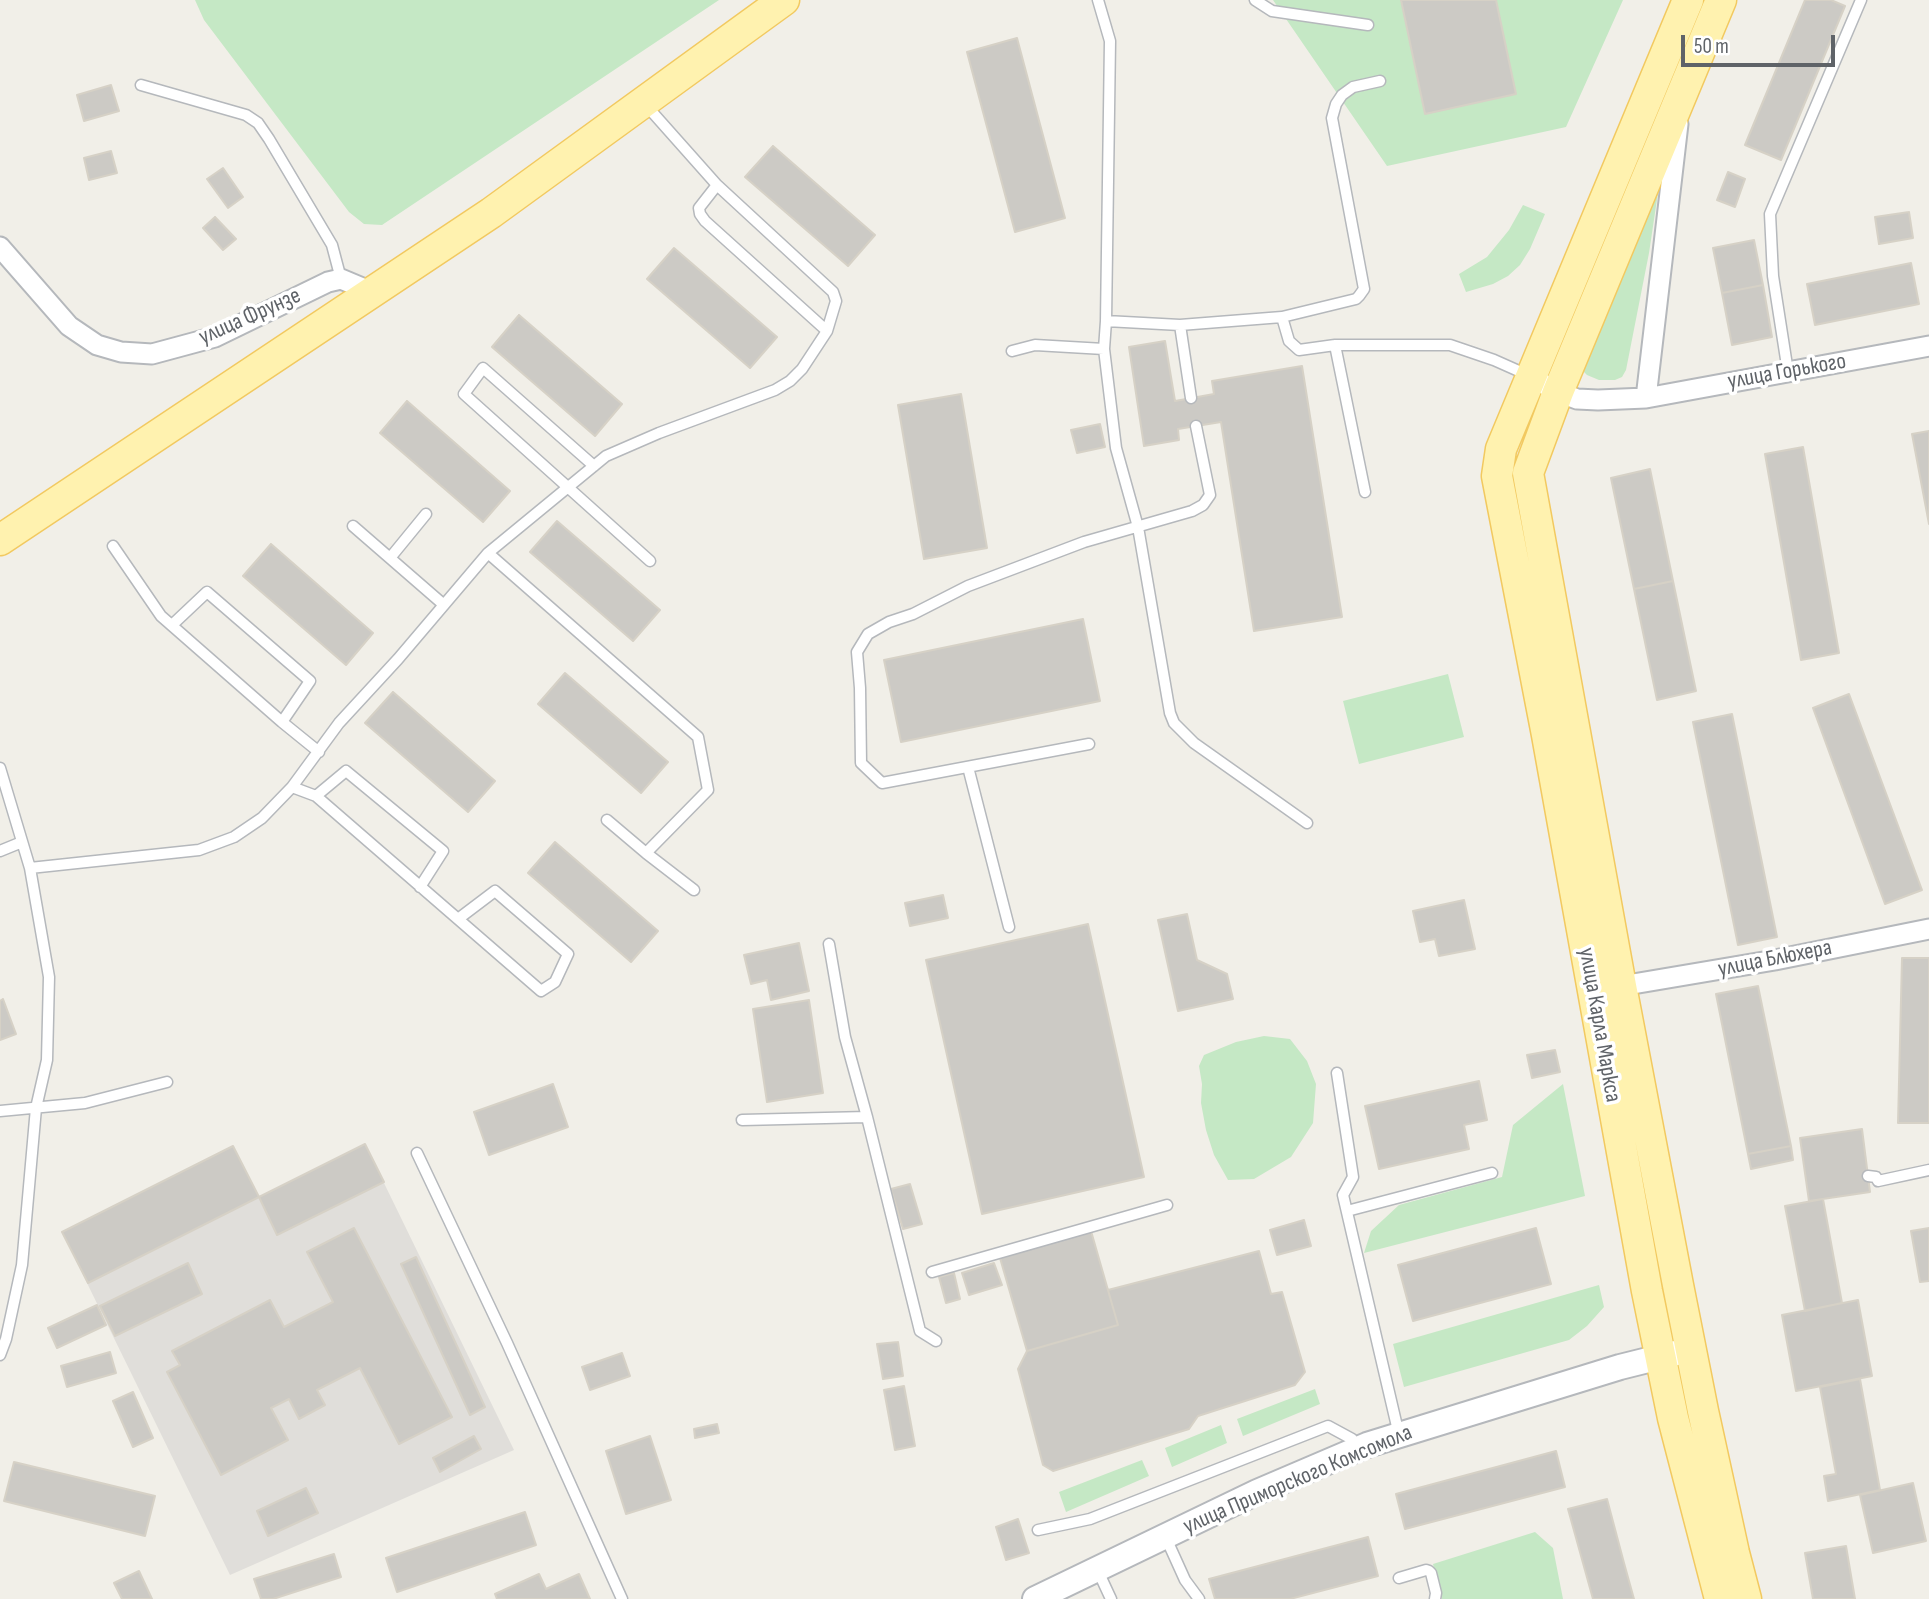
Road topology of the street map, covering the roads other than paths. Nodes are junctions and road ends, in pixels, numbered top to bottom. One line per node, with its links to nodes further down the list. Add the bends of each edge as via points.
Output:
1 (784, 0): 11 (main road)
2 (1098, 0): 17 (lane, via 1110,41)
3 (1255, 0): 7 (lane, via 1272,11)
4 (1688, 0): 25 (main road, улица Карла Маркса)
5 (1721, 0): 10 (main road)
6 (1861, 0): 24 (lane, via 1770,214 1773,276)
7 (1367, 25)
8 (1380, 81): 16 (lane, via 1353,87 1342,95 1332,118 1364,289 1356,299)
9 (141, 85): 14 (lane, via 246,115 258,123 332,245)
10 (1681, 96): 26 (main road); 28 (street)
11 (643, 102): 12 (lane); 15 (main road, via 491,213)
12 (717, 185): 19 (lane, via 832,292 836,301); 19 (lane, via 699,208 705,221)
13 (0, 247): 14 (street, улица Фрунзе, via 69,326 97,345 121,352 152,354 215,337)
14 (341, 279): 15 (street)
15 (372, 292): 36 (main road)
16 (1282, 317): 18 (lane); 20 (lane, via 1289,341 1300,350)
17 (1106, 321): 18 (lane); 22 (lane)
18 (1180, 326): 27 (lane)
19 (827, 331): 30 (lane, via 802,369 775,390 606,456)
20 (1335, 345): 25 (lane, via 1451,345); 32 (lane)
21 (1929, 346): 24 (street, улица Горького)
22 (1104, 349): 23 (lane, via 1035,345); 35 (lane, via 1116,448)
23 (1012, 351)
24 (1788, 372): 28 (street, улица Горького)
25 (1531, 377): 26 (street, улица Горького); 79 (main road, улица Карла Маркса, via 1501,449 1497,475)
26 (1558, 392): 28 (street, улица Горького, via 1577,399); 62 (main road, улица Карла Маркса, via 1528,473)
27 (1191, 398)
28 (1646, 398)
29 (1196, 426): 35 (lane, via 1210,495 1192,511)
30 (594, 466): 31 (lane); 31 (lane, via 483,368 464,394)
31 (568, 488): 38 (lane); 40 (lane)
32 (1365, 492)
33 (426, 514): 39 (lane)
34 (353, 526): 39 (lane)
35 (1138, 527): 46 (lane, via 1084,542 968,586 868,634 858,652 862,762 882,783); 51 (lane, via 1174,723 1194,743)
36 (0, 540)
37 (113, 546): 42 (lane)
38 (488, 553): 41 (lane); 54 (lane, via 698,737 708,790)
39 (390, 558): 41 (lane)
40 (650, 561)
41 (443, 605): 45 (lane)
42 (172, 625): 43 (lane); 43 (lane, via 207,592 300,672 310,681)
43 (282, 722): 45 (lane)
44 (1089, 744): 46 (lane)
45 (319, 752): 48 (lane)
46 (968, 767): 59 (lane)
47 (0, 768): 52 (lane)
48 (292, 787): 49 (lane); 55 (lane, via 262,818 234,837 199,850)
49 (316, 796): 56 (lane); 56 (lane, via 346,771 443,850)
50 (607, 820): 54 (lane)
51 (1307, 823)
52 (22, 842): 53 (lane); 55 (lane)
53 (0, 851)
54 (646, 852): 57 (lane)
55 (30, 868): 65 (lane, via 49,977 47,1060)
56 (420, 887): 58 (lane)
57 (694, 890)
58 (458, 919): 58 (lane, via 495,891 568,954 555,982 541,991)
59 (1009, 927)
60 (1929, 929): 62 (street, улица Блюхера)
61 (829, 944): 67 (lane, via 845,1037)
62 (1621, 986): 77 (main road, улица Карла Маркса)
63 (1337, 1073): 74 (lane, via 1353,1177 1343,1195)
64 (167, 1082): 65 (lane, via 85,1103)
65 (36, 1108): 66 (lane); 78 (lane, via 22,1265)
66 (0, 1111)
67 (867, 1117): 68 (lane); 76 (lane, via 920,1331)
68 (742, 1120)
69 (417, 1153): 86 (lane)
70 (1929, 1170): 72 (lane, via 1878,1181)
71 (1492, 1173): 74 (lane)
72 (1868, 1176)
73 (1167, 1205): 75 (lane)
74 (1346, 1211): 80 (lane)
75 (932, 1272)
76 (936, 1341)
77 (1691, 1349): 79 (street, улица Приморского Комсомола); 92 (main road, улица Карла Маркса)
78 (0, 1355)
79 (1661, 1357): 80 (street, улица Приморского Комсомола); 91 (main road, улица Карла Маркса)
80 (1399, 1434): 81 (street, улица Приморского Комсомола)
81 (1355, 1450): 82 (lane, via 1352,1439 1328,1426 1090,1519); 83 (street, улица Приморского Комсомола)
82 (1038, 1530)
83 (1165, 1535): 84 (street, улица Приморского Комсомола); 89 (lane)
84 (1097, 1569): 87 (street, улица Приморского Комсомола); 88 (lane)
85 (1399, 1578): 90 (lane, via 1429,1571)
86 (622, 1599)
87 (1035, 1599)
88 (1111, 1599)
89 (1199, 1599)
90 (1435, 1599)
91 (1720, 1599)
92 (1746, 1599)

